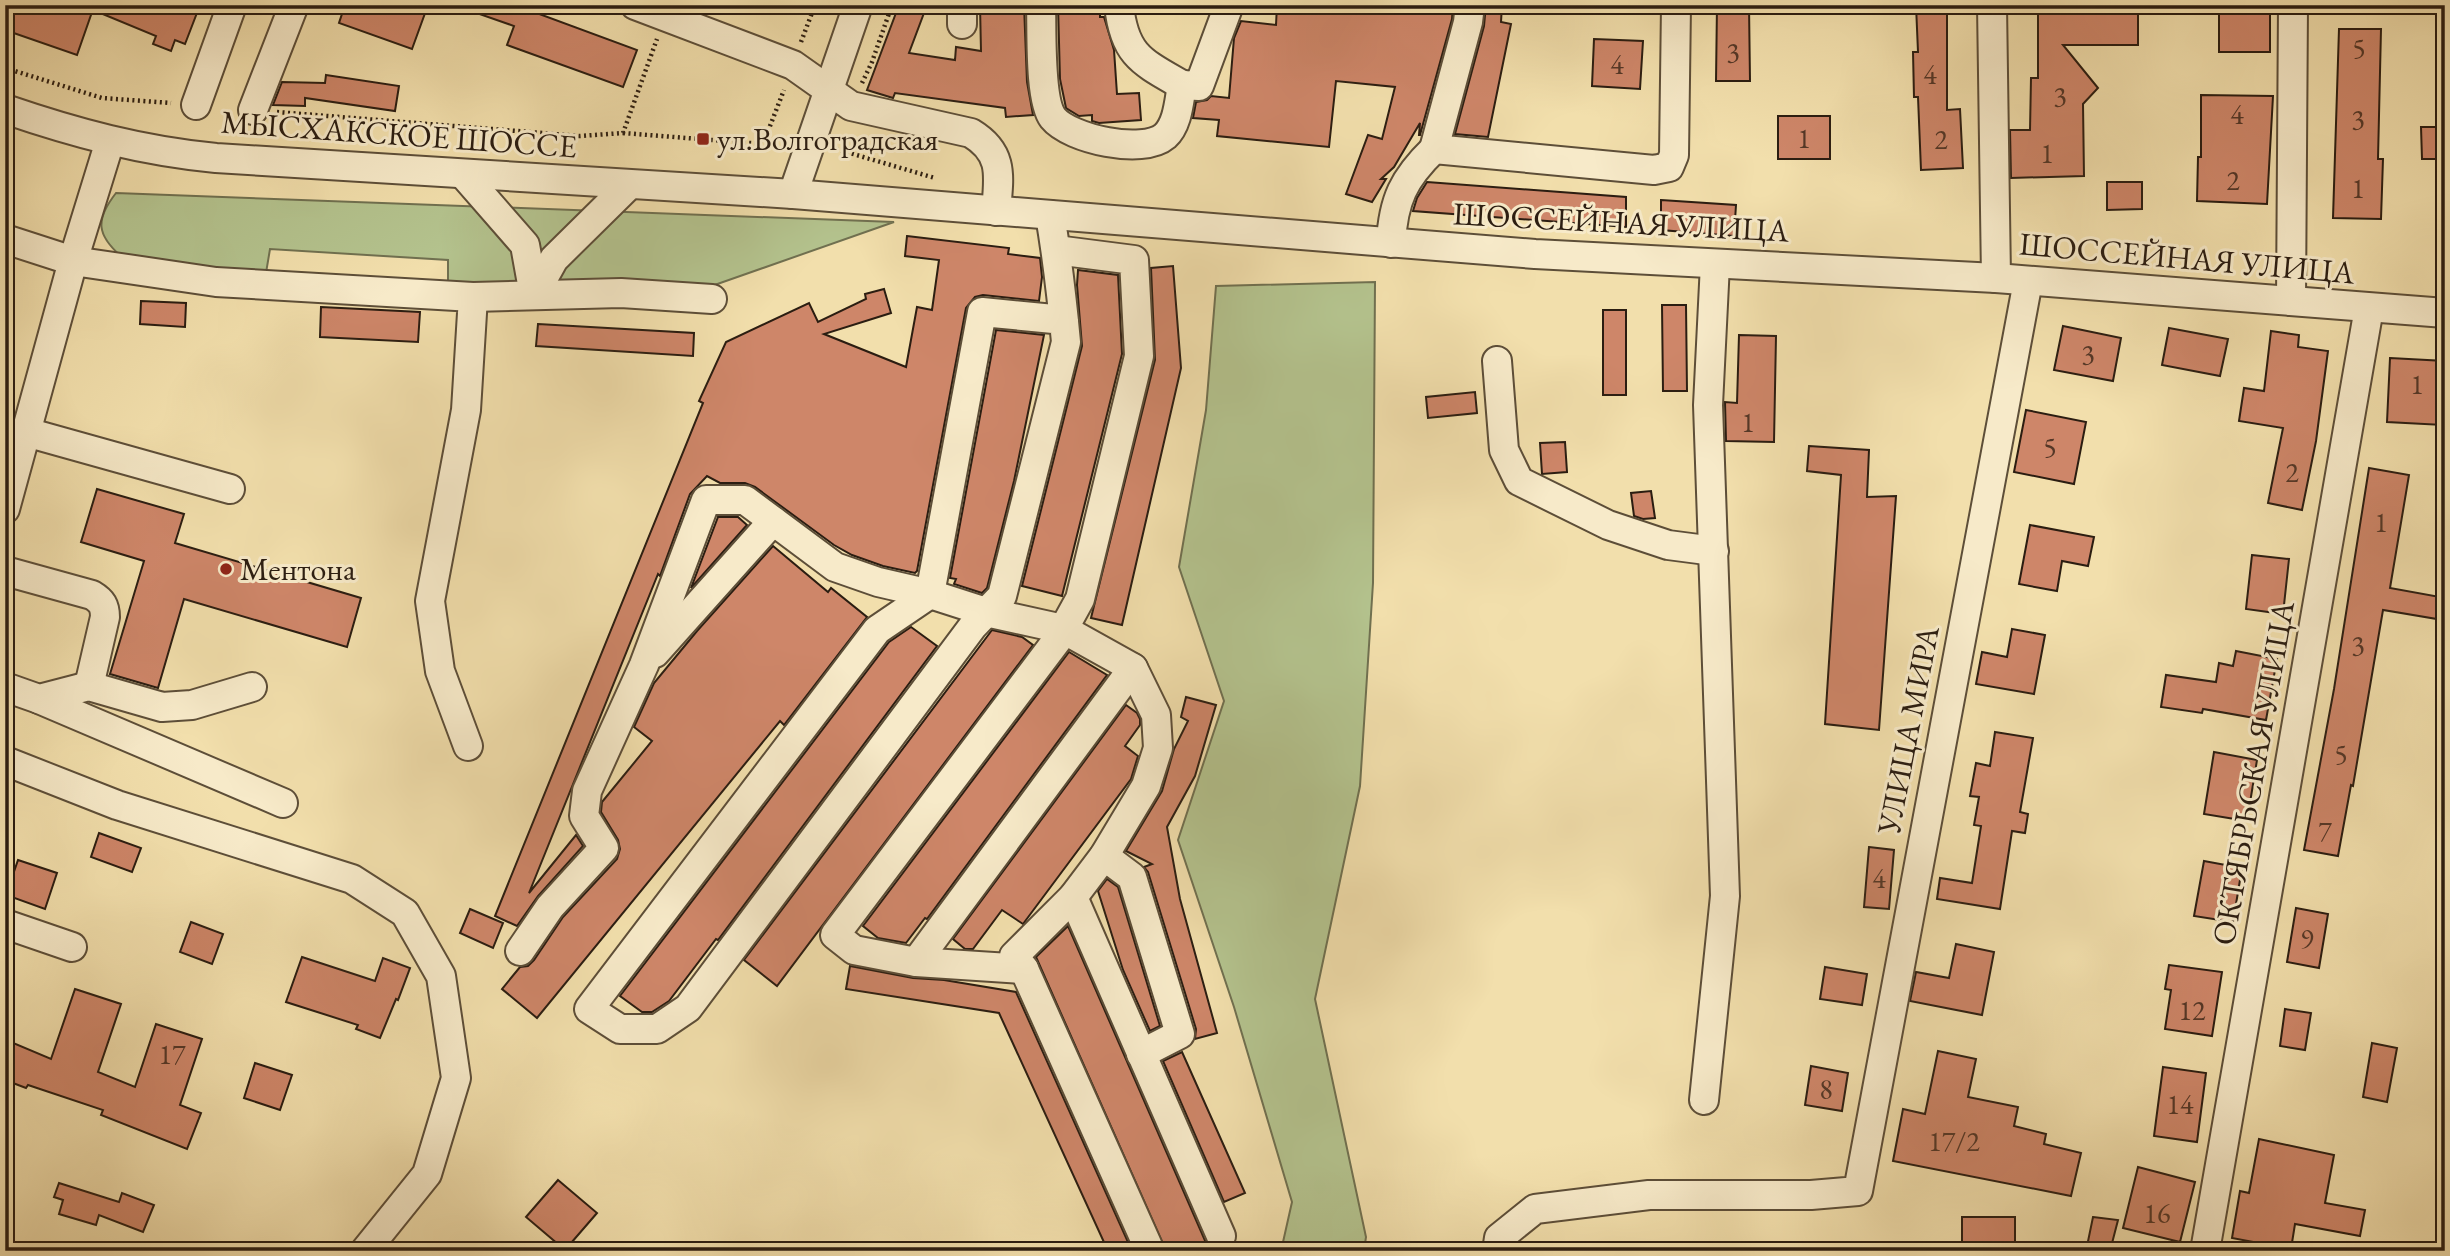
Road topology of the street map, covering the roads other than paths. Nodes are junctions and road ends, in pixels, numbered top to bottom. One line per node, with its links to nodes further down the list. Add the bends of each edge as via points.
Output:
1 (232, 5): 14 (street)
2 (294, 5): 16 (street)
3 (635, 5): 13 (street, via 793,65)
4 (858, 5): 13 (street)
5 (1041, 5): 12 (street, via 1045,100 1053,118 1069,130 1124,145 1148,144 1165,136)
6 (1119, 5): 12 (street, via 1126,38 1135,54)
7 (1229, 5): 12 (street, via 1199,86)
8 (1470, 5): 18 (street)
9 (1676, 5): 18 (street, via 1674,155 1669,167 1654,170)
10 (1993, 5): 29 (street)
11 (2293, 5): 34 (street)
12 (1182, 85)
13 (840, 99): 21 (street); 22 (street, via 971,133 987,143 997,162)
14 (196, 105)
15 (5, 109): 17 (street, МЫСХАКСКОЕ ШОССЕ)
16 (253, 110)
17 (110, 141): 19 (street, МЫСХАКСКОЕ ШОССЕ, via 166,153); 27 (street)
18 (1434, 149): 25 (street, via 1400,192)
19 (464, 175): 20 (street, МЫСХАКСКОЕ ШОССЕ); 31 (street, via 525,245)
20 (629, 185): 21 (street, МЫСХАКСКОЕ ШОССЕ); 31 (street, via 554,259)
21 (793, 194): 22 (street, ШОССЕЙНАЯ УЛИЦА)
22 (996, 211): 23 (street, ШОССЕЙНАЯ УЛИЦА)
23 (1050, 215): 25 (street, ШОССЕЙНАЯ УЛИЦА); 26 (street)
24 (5, 239): 27 (street)
25 (1391, 243): 28 (street, ШОССЕЙНАЯ УЛИЦА)
26 (1056, 250): 37 (street); 47 (street, via 1134,260 1139,356 1080,599)
27 (73, 261): 32 (street, via 216,282); 39 (street)
28 (1715, 264): 29 (street, ШОССЕЙНАЯ УЛИЦА); 43 (street, via 1708,405)
29 (1996, 278): 30 (street, ШОССЕЙНАЯ УЛИЦА)
30 (2028, 281): 34 (street, ШОССЕЙНАЯ УЛИЦА); 69 (street, УЛИЦА МИРА, via 1858,1191 1649,1195 1535,1209 1500,1238)
31 (534, 295): 32 (street); 33 (street, via 621,293)
32 (473, 297): 54 (street, via 466,410 430,601 440,671)
33 (712, 299)
34 (2291, 301): 35 (street, ШОССЕЙНАЯ УЛИЦА)
35 (2370, 308): 36 (street, ШОССЕЙНАЯ УЛИЦА); 70 (street, ОКТЯБРЬСКАЯ УЛИЦА)
36 (2445, 313)
37 (1064, 320): 45 (street, via 982,312); 46 (street, via 1066,342 1002,596)
38 (1497, 361): 43 (street, via 1504,450 1519,481 1608,524 1668,545)
39 (26, 432): 40 (street); 41 (street)
40 (230, 489)
41 (5, 509)
42 (773, 521): 45 (street, via 835,567); 48 (street); 48 (street, via 745,500 706,500)
43 (1714, 551): 65 (street, via 1724,896)
44 (5, 571): 50 (street, via 100,600 105,617)
45 (930, 594): 46 (street); 46 (street, via 877,630 589,1009 620,1029 657,1029 688,1008)
46 (986, 612): 47 (street)
47 (1063, 629): 49 (street); 62 (street, via 835,935 854,950)
48 (644, 665): 61 (street, via 587,791 584,816 604,848 550,907)
49 (1133, 668): 57 (street, via 1156,715 1158,748 1146,786); 62 (street)
50 (89, 686): 52 (street, via 162,708 192,705); 53 (street)
51 (5, 687): 53 (street)
52 (252, 687)
53 (39, 699): 56 (street)
54 (468, 746)
55 (5, 761): 67 (street, via 117,805 352,879 405,913 441,976 456,1078 426,1174)
56 (283, 803)
57 (1104, 856): 58 (street); 64 (street, via 1132,877 1180,1034)
58 (1073, 897): 63 (street, via 1014,956); 64 (street)
59 (5, 924): 60 (street)
60 (72, 947)
61 (520, 951)
62 (916, 962): 63 (street)
63 (1024, 969): 68 (street)
64 (1141, 1054): 66 (street)
65 (1704, 1100)
66 (1221, 1236)
67 (365, 1251)
68 (1150, 1251)
69 (1497, 1251)
70 (2205, 1251)

